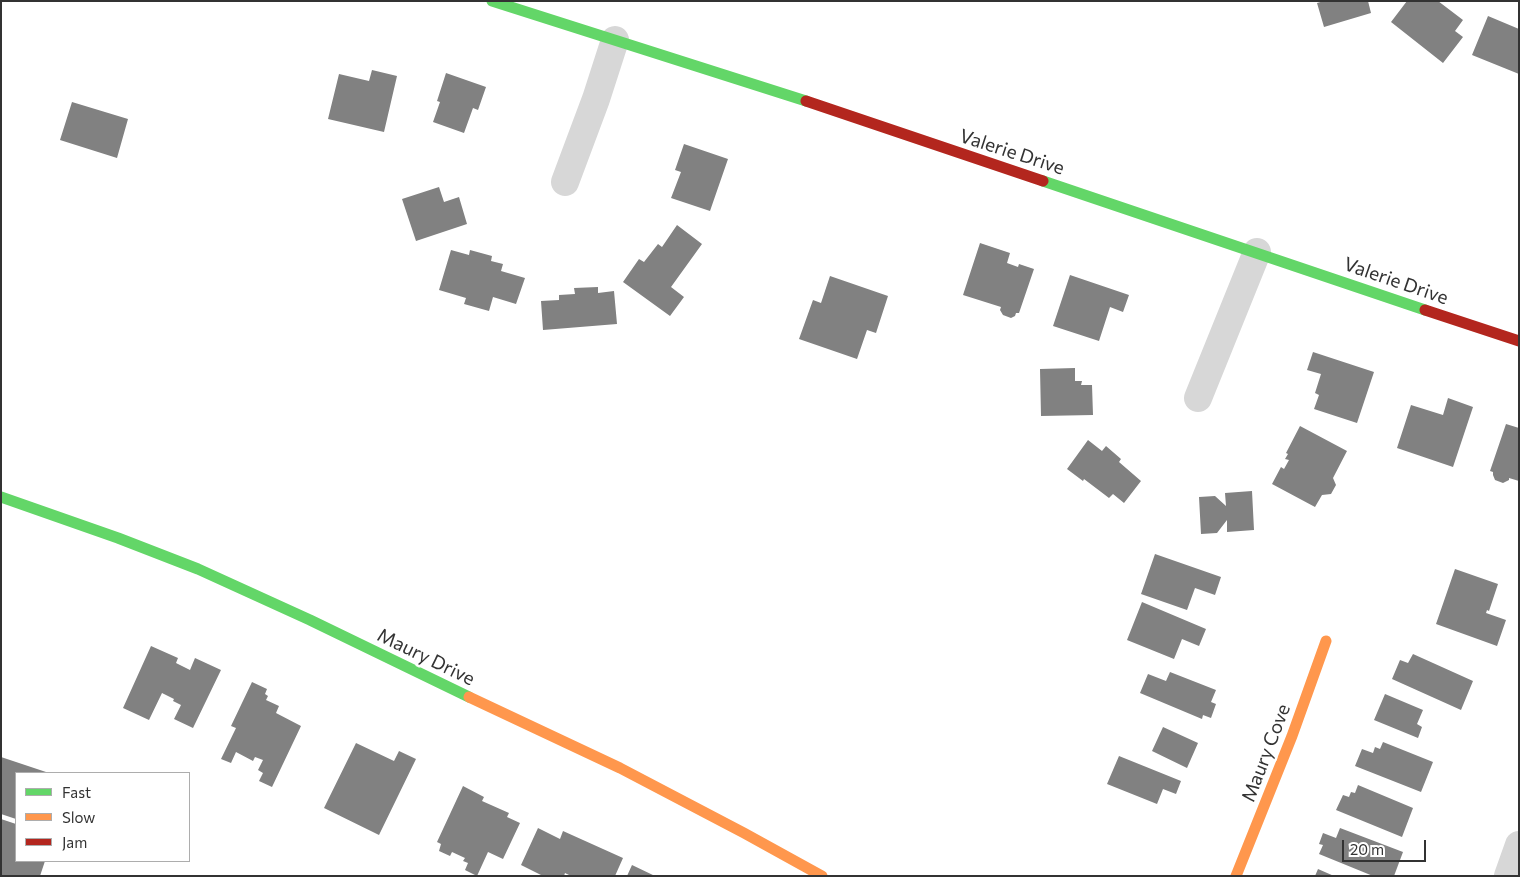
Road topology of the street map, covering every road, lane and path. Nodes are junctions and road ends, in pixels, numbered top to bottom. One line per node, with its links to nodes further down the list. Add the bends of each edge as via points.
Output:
1 (492, 1): 2 (street, Valerie Drive)
2 (615, 40): 3 (street); 4 (street, Valerie Drive)
3 (565, 182)
4 (1258, 252): 5 (street, Valerie Drive); 6 (street)
5 (1519, 341)
6 (1198, 398)
7 (1, 497): 10 (street, Maury Drive, via 198,569 301,616 620,768)
8 (1326, 641): 11 (street, Maury Cove)
9 (1519, 845): 12 (street)
10 (822, 876)
11 (1236, 876)
12 (1508, 876)

